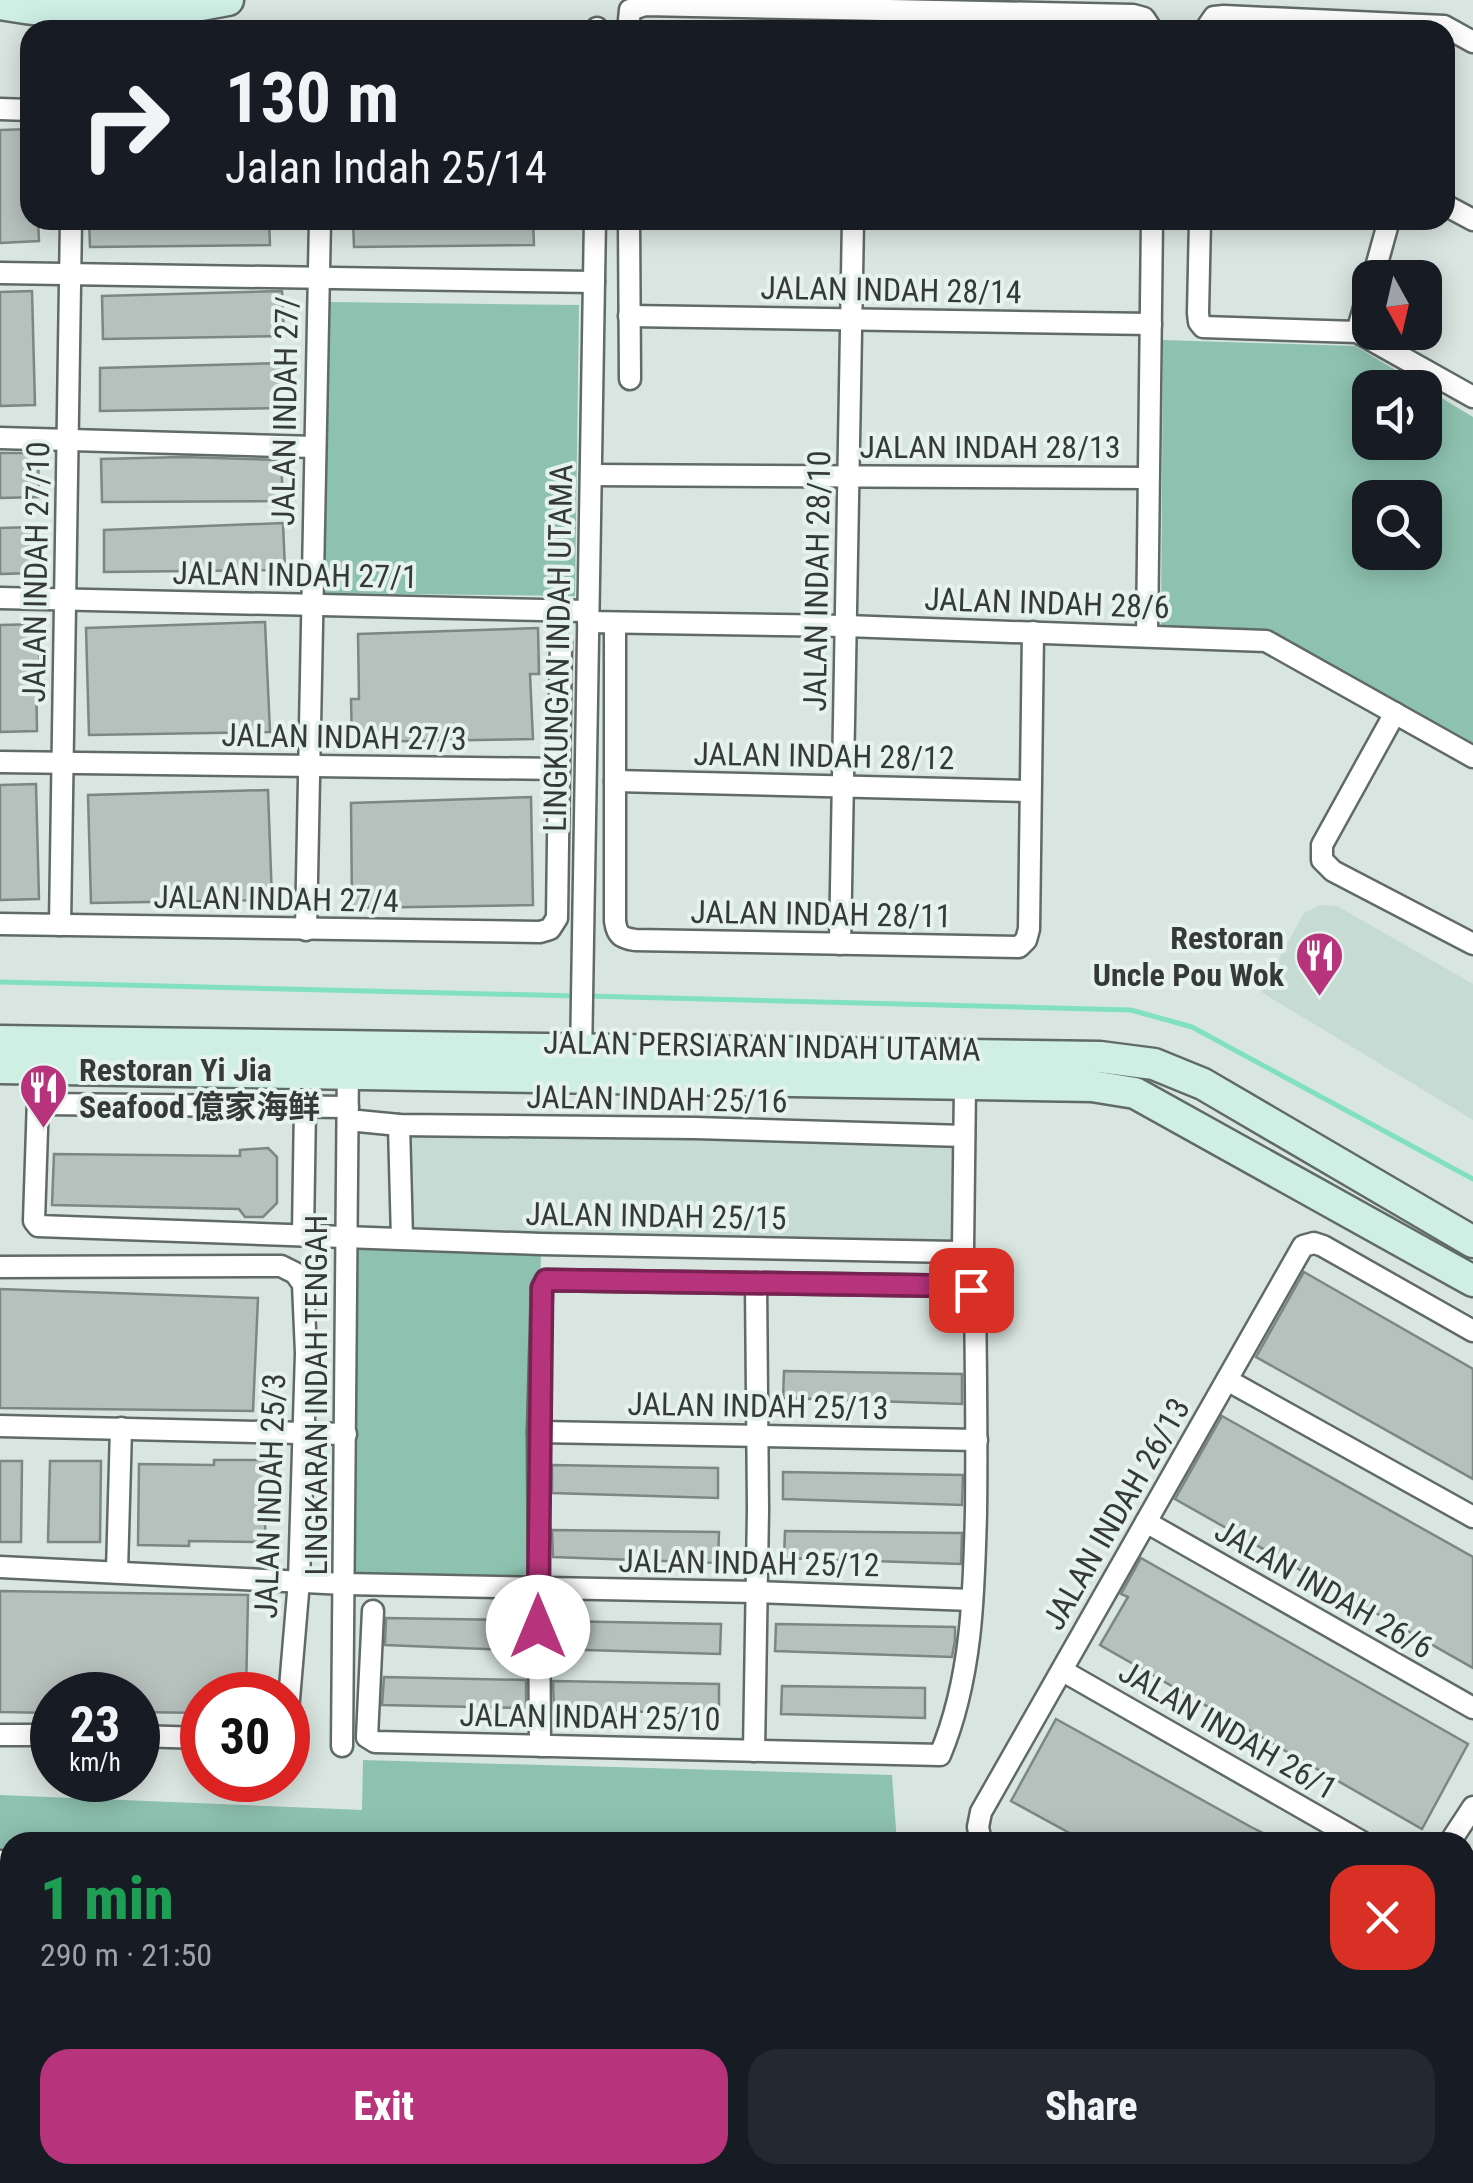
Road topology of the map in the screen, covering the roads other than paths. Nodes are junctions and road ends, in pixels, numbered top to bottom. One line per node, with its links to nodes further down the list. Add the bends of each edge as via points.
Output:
1 (228, 0): 2 (main road, via 128,14 53,14)
2 (0, 4)
3 (629, 20): 4 (street, via 645,5)
4 (857, 20)
5 (1211, 20): 6 (street)
6 (1297, 20)
7 (71, 230): 17 (street, JALAN INDAH 27/10)
8 (319, 230): 18 (street, JALAN INDAH 27/)
9 (595, 230): 19 (street, LINGKUNGAN INDAH UTAMA)
10 (629, 230): 20 (street)
11 (853, 230): 21 (street, JALAN INDAH 28/10)
12 (1152, 230): 22 (street)
13 (1200, 230): 23 (street, via 1198,313 1204,326)
14 (1386, 230): 15 (street)
15 (1378, 260)
16 (0, 273): 17 (street)
17 (70, 274): 18 (street); 28 (street, JALAN INDAH 27/10)
18 (317, 278): 19 (street); 29 (street, JALAN INDAH 27/)
19 (594, 282): 30 (street, LINGKUNGAN INDAH UTAMA)
20 (630, 316): 21 (street, JALAN INDAH 28/14); 25 (street)
21 (852, 318): 22 (street, JALAN INDAH 28/14); 31 (street, JALAN INDAH 28/10)
22 (1150, 324): 32 (street)
23 (1352, 332)
24 (1389, 350): 26 (street)
25 (630, 379)
26 (1473, 397)
27 (0, 438): 28 (street)
28 (68, 440): 29 (street); 34 (street, JALAN INDAH 27/10)
29 (314, 447): 35 (street, JALAN INDAH 27/)
30 (591, 475): 31 (street, JALAN INDAH 28/13); 36 (street, LINGKUNGAN INDAH UTAMA)
31 (849, 476): 32 (street, JALAN INDAH 28/13); 38 (street, JALAN INDAH 28/10)
32 (1148, 478): 40 (street)
33 (0, 598): 34 (street, JALAN INDAH 27/1)
34 (65, 599): 35 (street, JALAN INDAH 27/1); 45 (street, JALAN INDAH 27/10)
35 (312, 605): 36 (street, JALAN INDAH 27/1); 46 (street, JALAN INDAH 27/)
36 (588, 617): 37 (street, JALAN INDAH 28/6); 58 (street, LINGKUNGAN INDAH UTAMA)
37 (615, 624): 38 (street, JALAN INDAH 28/6); 48 (street)
38 (846, 626): 39 (street, JALAN INDAH 28/6); 49 (street, JALAN INDAH 28/10)
39 (1033, 632): 40 (street, JALAN INDAH 28/6); 50 (street)
40 (1147, 636): 42 (street, JALAN INDAH 28/6, via 1266,641)
41 (561, 642): 47 (street)
42 (1395, 713): 43 (street, JALAN INDAH 28/6); 55 (street, via 1322,845 1322,860)
43 (1473, 757)
44 (0, 762): 45 (street, JALAN INDAH 27/3)
45 (62, 763): 46 (street, JALAN INDAH 27/3); 52 (street, JALAN INDAH 27/10)
46 (309, 767): 47 (street, JALAN INDAH 27/3); 53 (street, JALAN INDAH 27/)
47 (560, 769): 53 (street, JALAN INDAH 27/4, via 557,918 550,929)
48 (615, 781): 49 (street, JALAN INDAH 28/12); 54 (street, JALAN INDAH 28/11, via 615,921 622,938)
49 (843, 785): 50 (street, JALAN INDAH 28/12); 54 (street, JALAN INDAH 28/10)
50 (1030, 791): 54 (street, JALAN INDAH 28/11, via 1029,929 1019,947)
51 (0, 924): 52 (street, JALAN INDAH 27/4)
52 (60, 925): 53 (street, JALAN INDAH 27/4)
53 (306, 930)
54 (840, 944)
55 (1473, 944)
56 (0, 1041): 57 (main road, JALAN PERSIARAN INDAH UTAMA)
57 (348, 1060): 58 (main road, JALAN PERSIARAN INDAH UTAMA); 60 (main road, JALAN PERSIARAN INDAH UTAMA); 64 (street, LINGKARAN INDAH TENGAH)
58 (581, 1063): 61 (main road, JALAN PERSIARAN INDAH UTAMA); 70 (main road, JALAN PERSIARAN INDAH UTAMA, via 1100,1057 1154,1064 1203,1084)
59 (0, 1068): 60 (main road, JALAN PERSIARAN INDAH UTAMA)
60 (39, 1068): 62 (street)
61 (965, 1085): 66 (street); 72 (main road, JALAN PERSIARAN INDAH UTAMA, via 1135,1093)
62 (39, 1104): 63 (street, JALAN INDAH 25/16); 67 (street, JALAN INDAH 25/15, via 38,1226)
63 (305, 1106): 64 (street, JALAN INDAH 25/16); 67 (street)
64 (348, 1114): 65 (street, JALAN INDAH 25/16); 68 (street, LINGKARAN INDAH TENGAH)
65 (399, 1124): 66 (street, JALAN INDAH 25/16); 69 (street)
66 (964, 1136): 69 (street, JALAN INDAH 25/15, via 963,1249 955,1252)
67 (303, 1234): 68 (street, JALAN INDAH 25/15)
68 (347, 1237): 69 (street, JALAN INDAH 25/15); 80 (street, LINGKARAN INDAH TENGAH)
69 (402, 1239)
70 (1473, 1242)
71 (0, 1267): 79 (street, JALAN INDAH 25/3, via 281,1266 295,1273 303,1284)
72 (1473, 1281)
73 (756, 1283): 78 (street, via 546,1280); 81 (street); 82 (street, via 971,1290)
74 (1473, 1331): 75 (street, JALAN INDAH 26/13, via 1314,1243 1303,1246)
75 (1227, 1380): 83 (street); 84 (street, JALAN INDAH 26/13)
76 (0, 1426): 77 (street)
77 (121, 1428): 79 (street); 86 (street)
78 (538, 1432): 81 (street, JALAN INDAH 25/13); 89 (street)
79 (304, 1434): 80 (street); 87 (street, JALAN INDAH 25/3)
80 (346, 1434): 88 (street, LINGKARAN INDAH TENGAH)
81 (758, 1436): 82 (street, JALAN INDAH 25/13); 90 (street)
82 (977, 1440): 91 (street)
83 (1473, 1517)
84 (1146, 1522): 93 (street, JALAN INDAH 26/13); 95 (street, JALAN INDAH 26/6)
85 (0, 1567): 86 (street, JALAN INDAH 25/12)
86 (116, 1572): 87 (street, JALAN INDAH 25/12)
87 (299, 1581): 88 (street, JALAN INDAH 25/12); 94 (street, JALAN INDAH 25/3)
88 (344, 1584): 89 (street, JALAN INDAH 25/12); 98 (street, LINGKARAN INDAH TENGAH)
89 (538, 1588): 90 (street, JALAN INDAH 25/12); 99 (street)
90 (756, 1592): 91 (street, JALAN INDAH 25/12); 100 (street)
91 (972, 1600): 100 (street, JALAN INDAH 25/10, via 964,1675 940,1755)
92 (372, 1611): 99 (street, JALAN INDAH 25/10, via 367,1737)
93 (1063, 1671): 102 (street, JALAN INDAH 26/13, via 981,1812); 103 (street, JALAN INDAH 26/1)
94 (291, 1672)
95 (1473, 1708)
96 (0, 1735): 97 (street)
97 (30, 1735)
98 (342, 1746)
99 (540, 1746): 100 (street, JALAN INDAH 25/10)
100 (754, 1751)
101 (1473, 1807): 104 (street)
102 (979, 1832)
103 (1345, 1832)
104 (1457, 1832)

